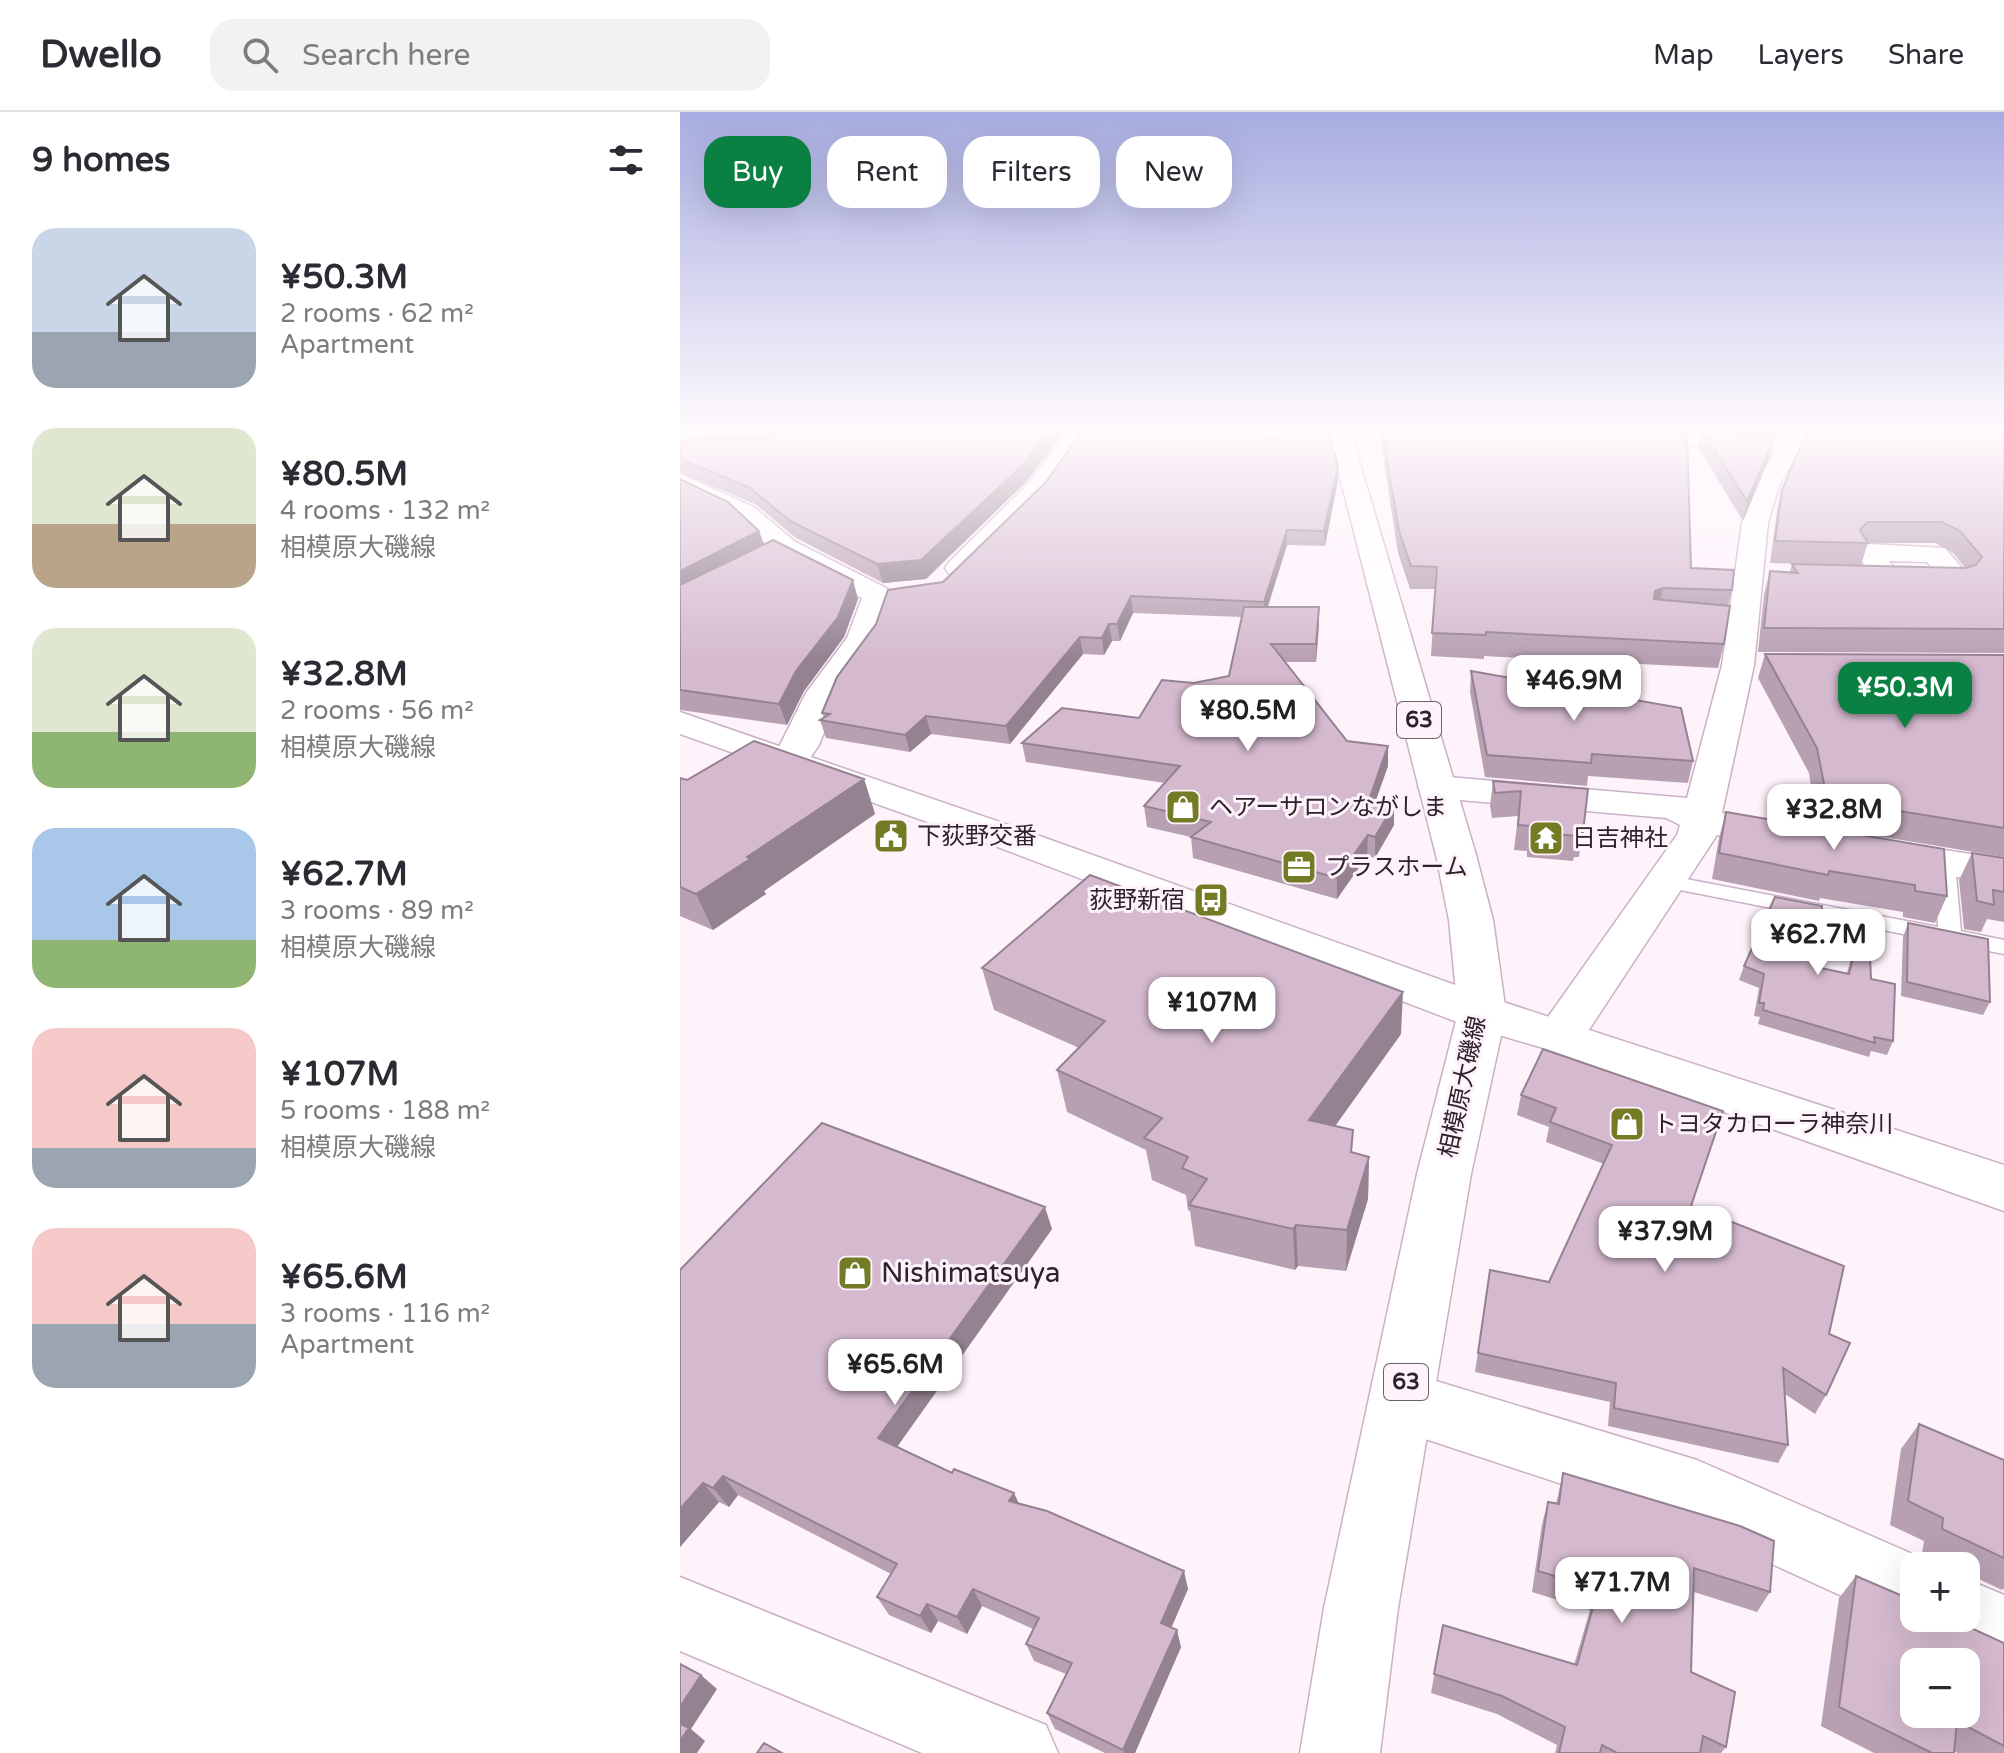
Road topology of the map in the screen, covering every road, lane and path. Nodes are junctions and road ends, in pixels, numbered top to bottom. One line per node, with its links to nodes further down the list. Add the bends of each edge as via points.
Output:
1 (705, 507): 6 (street)
2 (735, 507): 11 (street, via 745,512 773,552 892,594 823,693)
3 (1019, 507): 9 (street)
4 (1360, 507): 12 (street, 相模原大磯線 / 63)
5 (1760, 507): 13 (street, via 1755,523 1763,575 1736,622 1754,665)
6 (694, 512)
7 (1855, 577): 8 (street)
8 (1886, 577)
9 (935, 590)
10 (683, 726): 11 (street)
11 (791, 759): 21 (street)
12 (1437, 787): 13 (street, via 1675,807); 21 (street, 相模原大磯線 / 63, via 1471,920)
13 (1701, 821): 14 (street); 18 (street)
14 (1762, 832)
15 (1854, 848): 16 (street)
16 (1945, 864): 17 (street); 19 (lane)
17 (2004, 872)
18 (1665, 881): 19 (lane); 22 (street)
19 (1950, 938): 20 (lane)
20 (2004, 947)
21 (1482, 1013): 22 (street); 24 (street, 相模原大磯線 / 63, via 1444,1174)
22 (1560, 1036): 23 (street)
23 (2004, 1188)
24 (1403, 1402): 25 (street, via 1697,1494); 30 (street, 相模原大磯線 / 63, via 1361,1608)
25 (1900, 1586)
26 (680, 1614): 29 (street)
27 (1980, 1623): 28 (street)
28 (2004, 1634)
29 (1018, 1753)
30 (1340, 1753)

